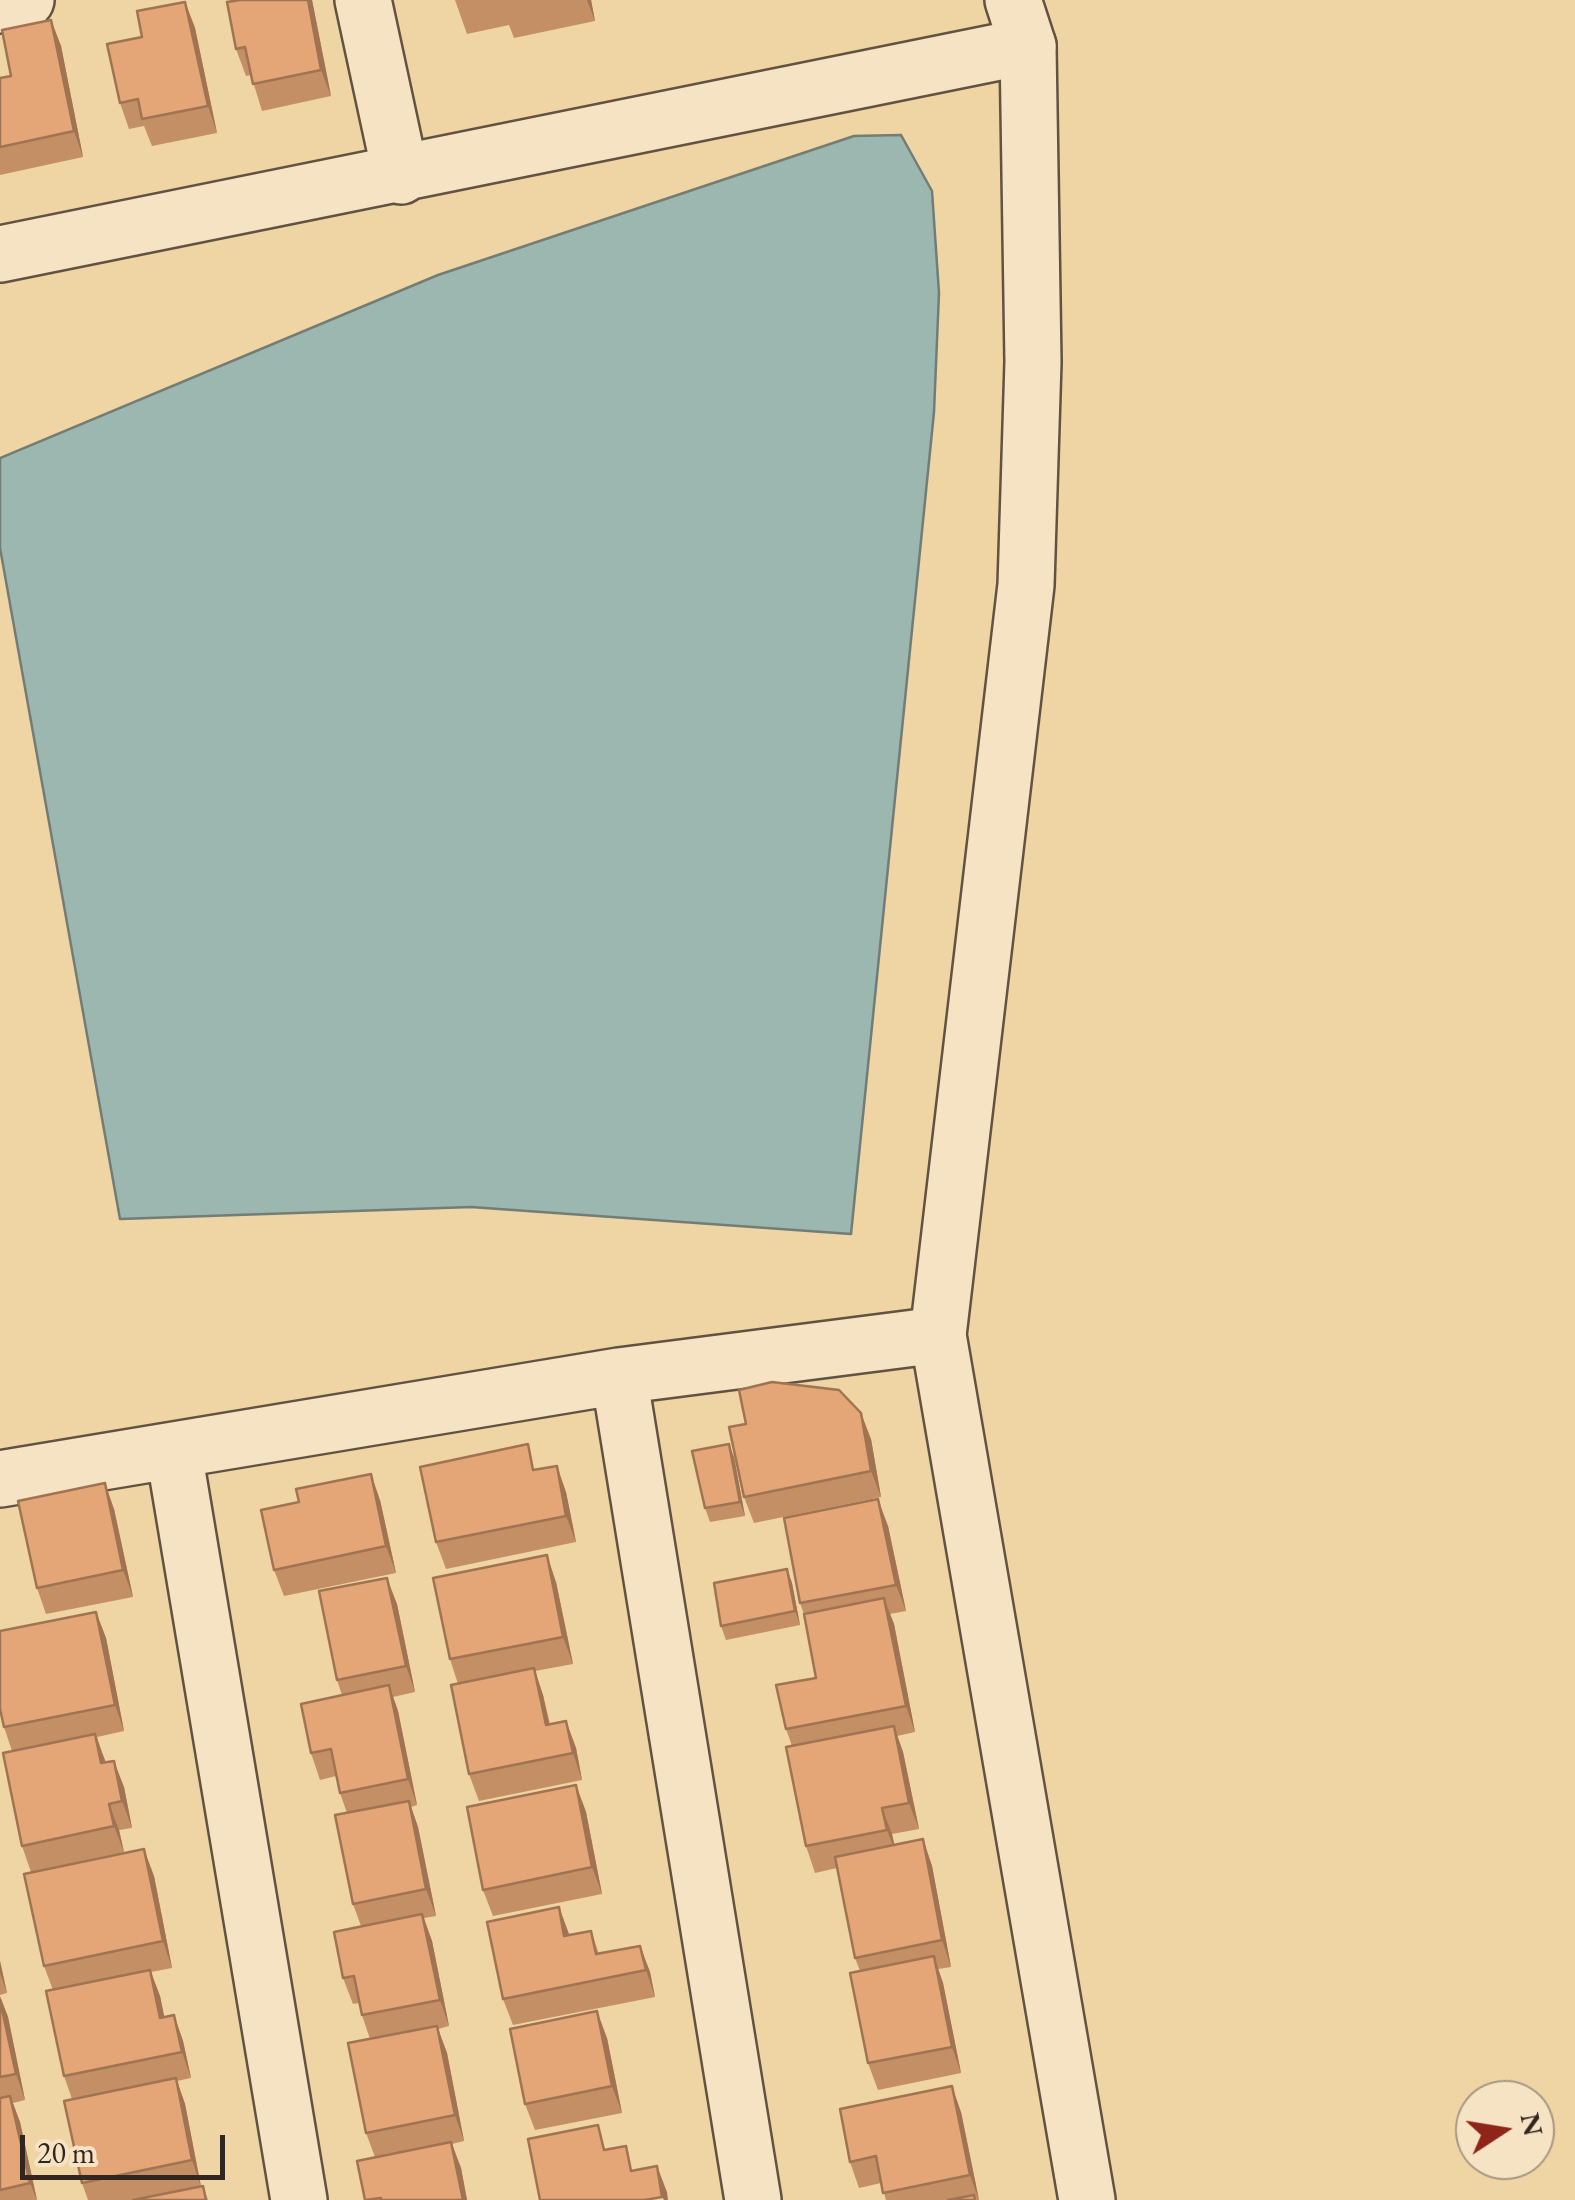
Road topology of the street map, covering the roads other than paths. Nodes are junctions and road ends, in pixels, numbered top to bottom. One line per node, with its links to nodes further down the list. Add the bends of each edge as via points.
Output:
1 (26, 0): 3 (street)
2 (363, 0): 5 (street)
3 (0, 5)
4 (1021, 23): 5 (street); 7 (street, via 1034,362 1026,585)
5 (402, 176): 6 (street)
6 (0, 254)
7 (938, 1336): 8 (street); 13 (street)
8 (620, 1376): 9 (street); 12 (street)
9 (174, 1452): 10 (street); 11 (street)
10 (0, 1479)
11 (298, 2200)
12 (753, 2200)
13 (1087, 2200)

